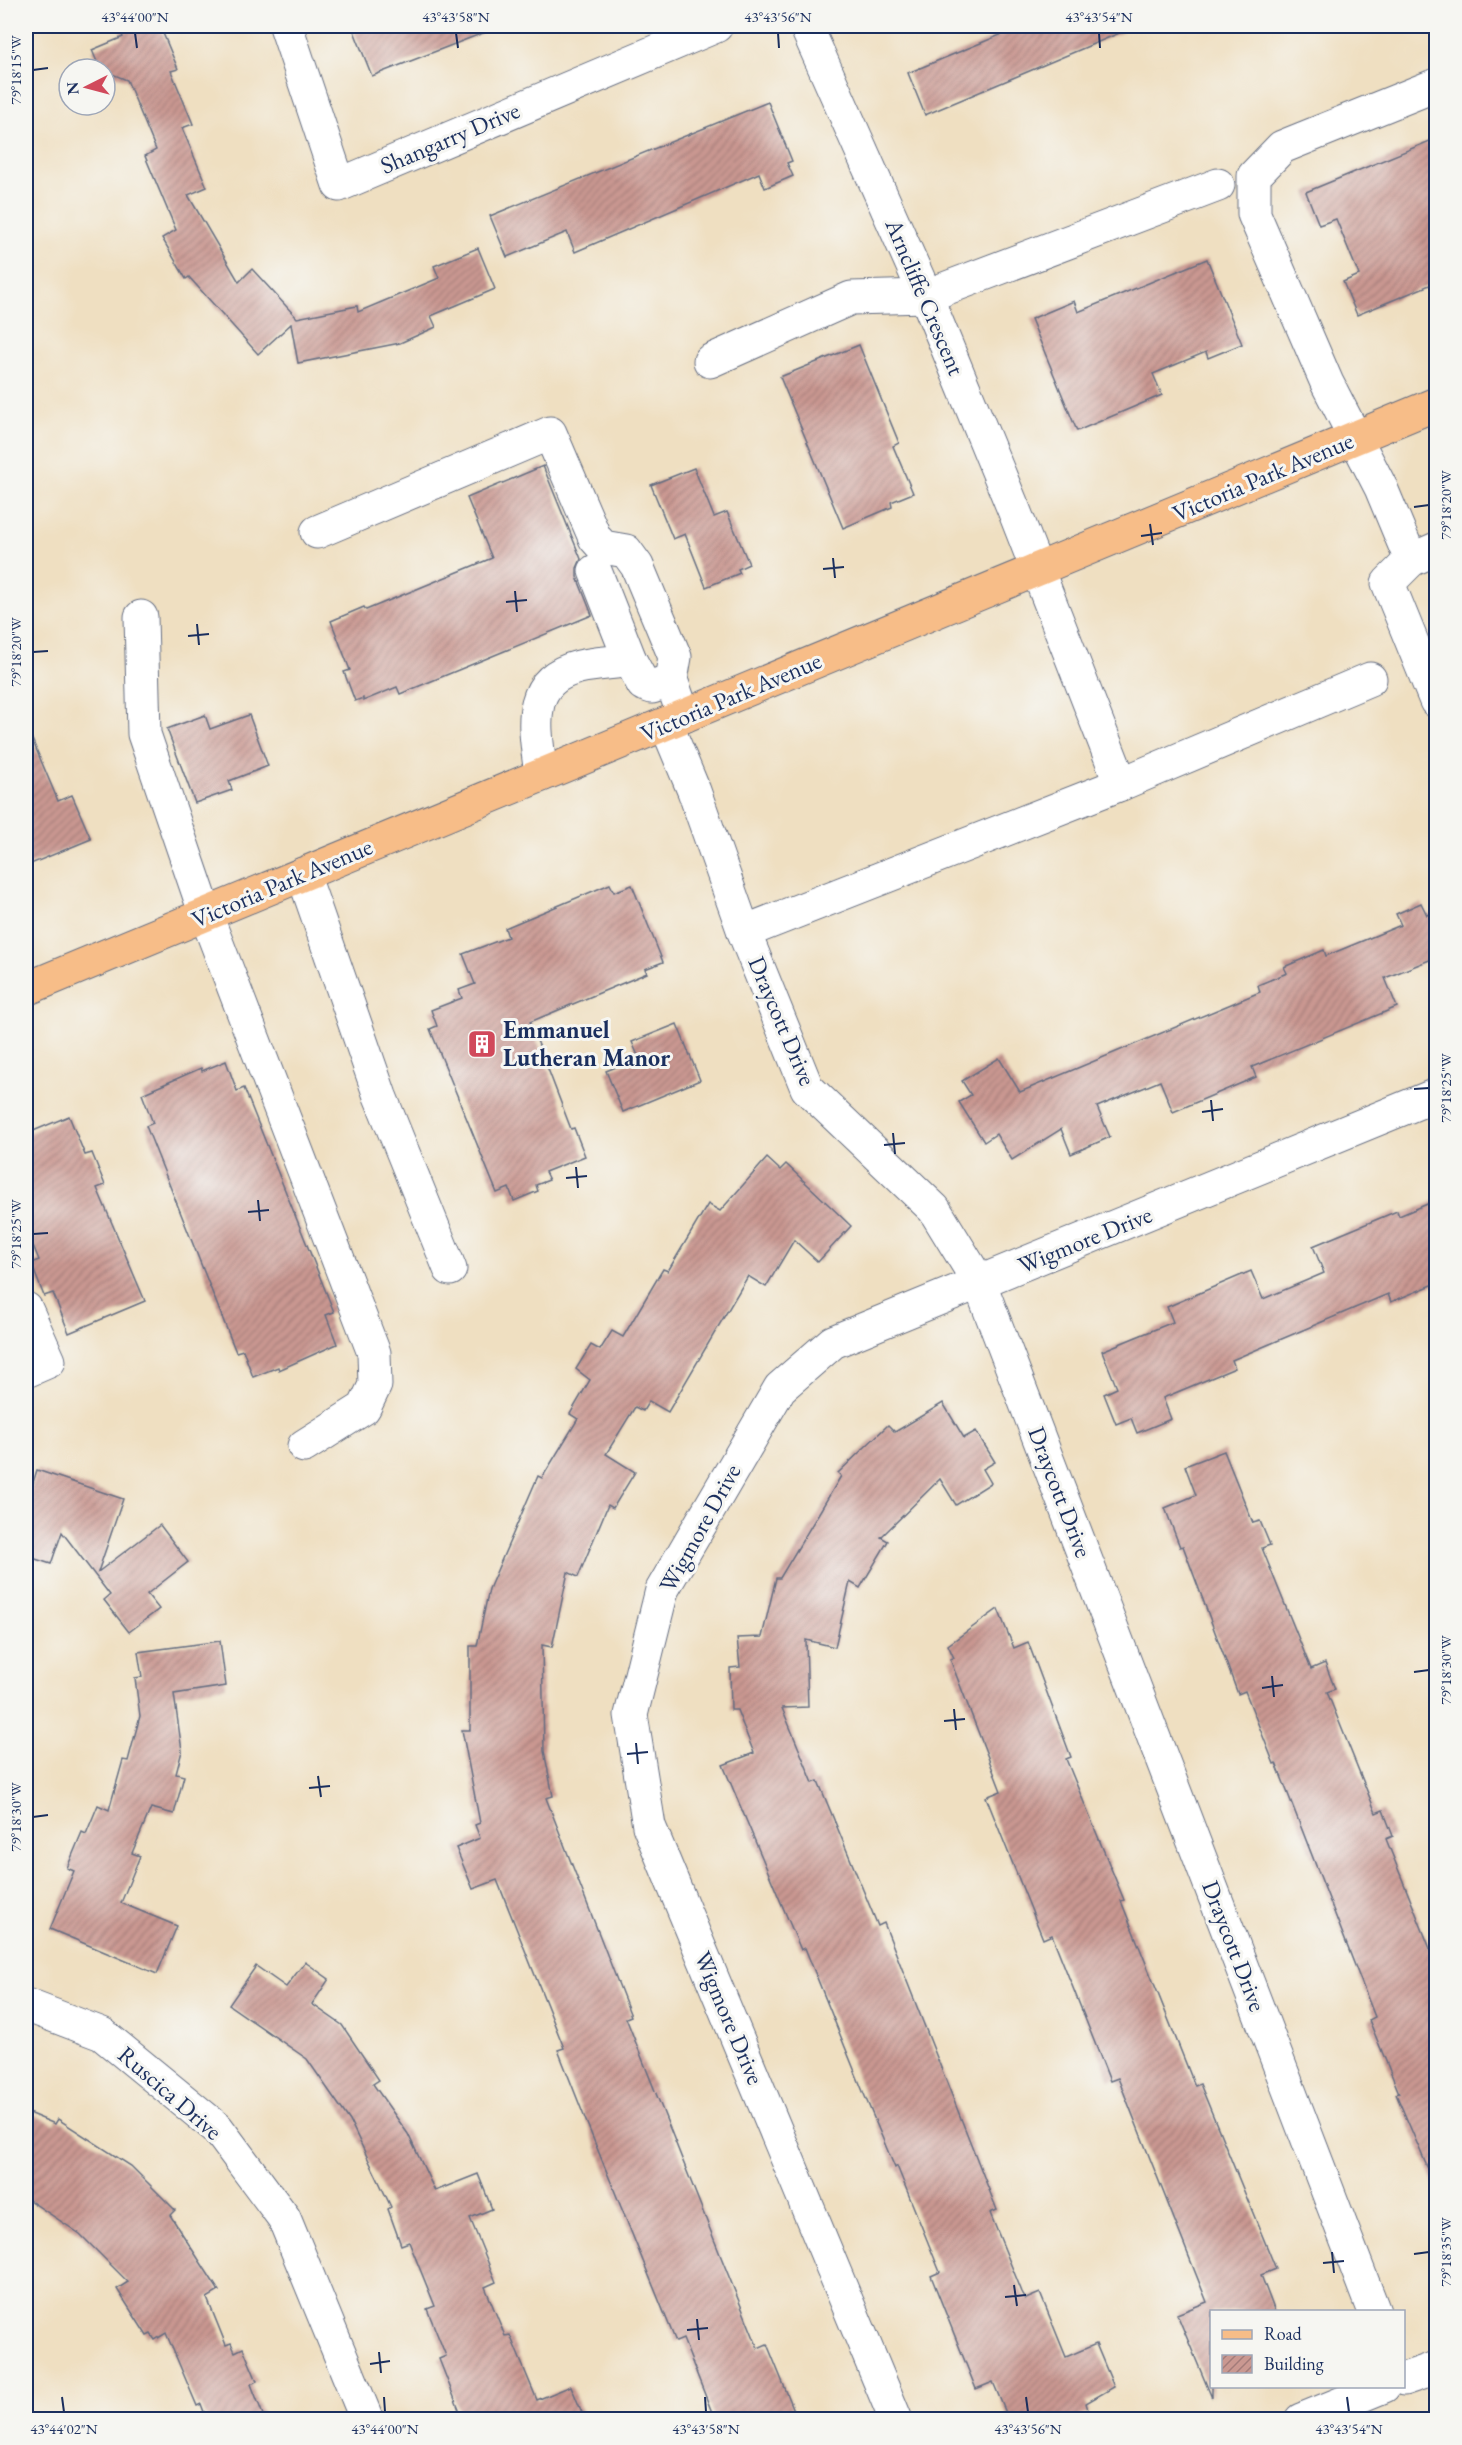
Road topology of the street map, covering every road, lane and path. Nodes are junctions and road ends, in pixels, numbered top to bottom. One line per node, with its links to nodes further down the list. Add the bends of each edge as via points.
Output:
1 (286, 26): 2 (street, Shangarry Drive, via 339,185)
2 (716, 26)
3 (806, 26): 6 (street, Arncliffe Crescent)
4 (1437, 86): 9 (street, via 1282,147 1254,176 1254,214)
5 (1218, 185): 6 (street)
6 (926, 296): 7 (street, via 851,298); 13 (street, Arncliffe Crescent)
7 (710, 362)
8 (1437, 404): 9 (main road, Victoria Park Avenue)
9 (1355, 439): 11 (street); 13 (main road, Victoria Park Avenue)
10 (317, 531): 17 (street, via 550,433 596,538 603,547 626,551 637,566 675,657)
11 (1424, 555): 18 (street, via 1388,583)
12 (595, 571): 15 (street)
13 (1036, 571): 19 (main road, Victoria Park Avenue); 21 (street, Arncliffe Crescent)
14 (141, 617): 23 (street, via 144,734)
15 (630, 660): 17 (street, via 646,687); 20 (street, via 579,667 546,684 537,700 536,718)
16 (1370, 679): 21 (street)
17 (671, 680): 19 (street, Draycott Drive)
18 (1437, 701)
19 (675, 720): 20 (main road, Victoria Park Avenue); 24 (street, Draycott Drive, via 694,791)
20 (541, 775): 22 (main road, Victoria Park Avenue)
21 (1121, 784): 24 (street)
22 (303, 874): 23 (main road, Victoria Park Avenue); 27 (street, via 380,1096)
23 (206, 915): 25 (main road, Victoria Park Avenue); 31 (street, via 374,1353 375,1385 364,1408)
24 (744, 932): 28 (street, Draycott Drive, via 807,1088 934,1209)
25 (26, 989)
26 (1437, 1095): 28 (street, Wigmore Drive)
27 (450, 1269)
28 (980, 1284): 33 (street, Draycott Drive); 36 (street, Wigmore Drive, via 833,1342 780,1388 662,1590 631,1715 649,1826)
29 (26, 1309): 30 (street, via 49,1361)
30 (26, 1371)
31 (304, 1446)
32 (26, 2005): 35 (street, Ruscica Drive, via 102,2034 217,2128 284,2218)
33 (1373, 2310)
34 (1379, 2388): 37 (street)
35 (367, 2420)
36 (896, 2420)
37 (1301, 2420)

